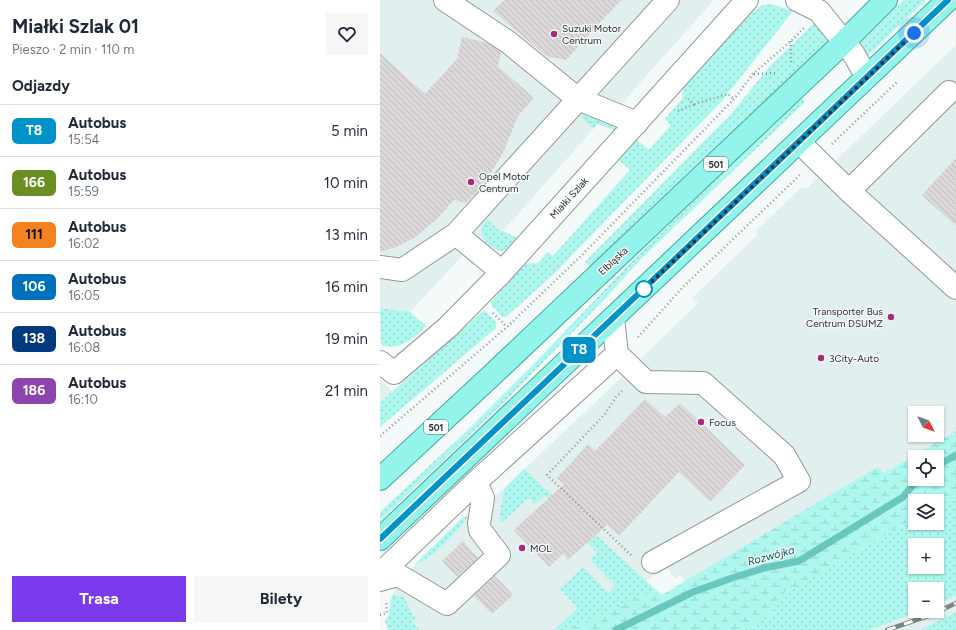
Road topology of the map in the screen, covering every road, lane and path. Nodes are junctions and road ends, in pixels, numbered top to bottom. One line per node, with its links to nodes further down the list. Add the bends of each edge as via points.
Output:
1 (445, 0): 17 (street, via 508,42)
2 (668, 0): 17 (street)
3 (747, 0): 15 (street, Miałki Szlak)
4 (797, 0): 7 (street)
5 (886, 0): 9 (main road, Elbląska / 501)
6 (948, 0): 13 (main road)
7 (819, 10): 8 (path); 9 (street)
8 (791, 41): 10 (path); 12 (path)
9 (844, 42): 13 (street); 35 (main road, Elbląska / 501)
10 (791, 64)
11 (780, 73): 12 (path)
12 (753, 74): 18 (path)
13 (868, 77): 20 (main road)
14 (899, 80): 21 (path)
15 (672, 83): 18 (path, via 694,104 728,94); 19 (street, Miałki Szlak)
16 (954, 92): 22 (street)
17 (578, 98): 19 (street); 23 (street)
18 (734, 99): 29 (path, via 585,252)
19 (637, 123): 25 (street, Miałki Szlak)
20 (799, 142): 21 (street); 27 (main road)
21 (816, 159): 22 (street); 30 (path, via 684,286)
22 (848, 190): 26 (street)
23 (456, 234): 24 (street, via 402,270); 25 (street)
24 (380, 268)
25 (502, 272): 32 (street, Miałki Szlak, via 448,327)
26 (956, 288)
27 (613, 318): 31 (street); 37 (main road)
28 (500, 320): 29 (path)
29 (507, 327): 34 (path)
30 (635, 341)
31 (617, 354): 33 (street); 36 (street)
32 (385, 374)
33 (638, 375): 38 (path, via 547,475 639,563); 38 (street, via 646,382 703,383 784,455 799,481)
34 (380, 436)
35 (380, 479)
36 (476, 482): 39 (street); 40 (street, via 483,498 480,530 499,554 447,604 398,575)
37 (380, 539)
38 (653, 562)
39 (380, 574)
40 (380, 580)
41 (387, 613): 42 (path)
42 (380, 615)

